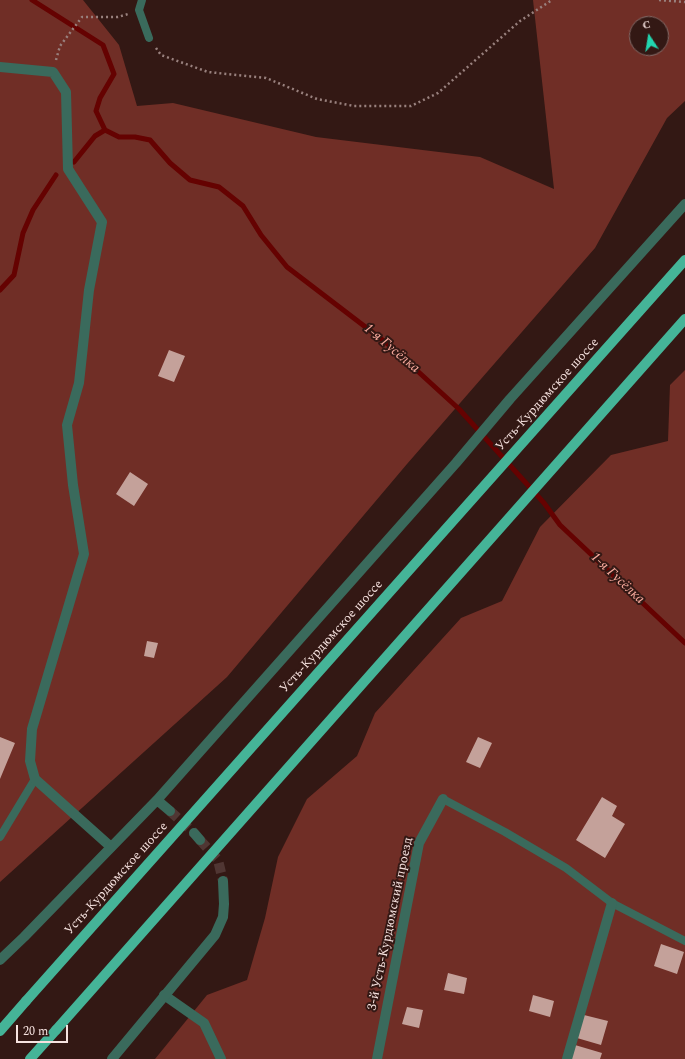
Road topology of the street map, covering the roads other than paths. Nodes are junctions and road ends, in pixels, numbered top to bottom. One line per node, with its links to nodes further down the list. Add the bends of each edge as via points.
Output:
1 (142, 0): 2 (lane, via 139,10)
2 (149, 38)
3 (0, 67): 7 (street, via 53,72 66,92 68,170 102,222 89,290 79,383 67,425 84,554 32,729 30,761)
4 (685, 204): 9 (street)
5 (685, 260): 18 (main road, Усть-Курдюмское шоссе, bridge)
6 (685, 319): 19 (main road, bridge)
7 (35, 779): 11 (lane); 12 (street)
8 (443, 799): 14 (lane, via 566,868); 22 (street, 3-й Усть-Курдюмский проезд, via 419,843)
9 (157, 800): 10 (street); 12 (street)
10 (170, 811)
11 (0, 837)
12 (111, 847): 16 (street)
13 (223, 881): 17 (street, via 223,918 215,935)
14 (612, 903): 15 (lane); 23 (street)
15 (685, 941)
16 (0, 960)
17 (164, 995): 20 (street); 21 (street, via 204,1023)
18 (0, 1031)
19 (30, 1059)
20 (112, 1059)
21 (221, 1059)
22 (377, 1059)
23 (567, 1059)

